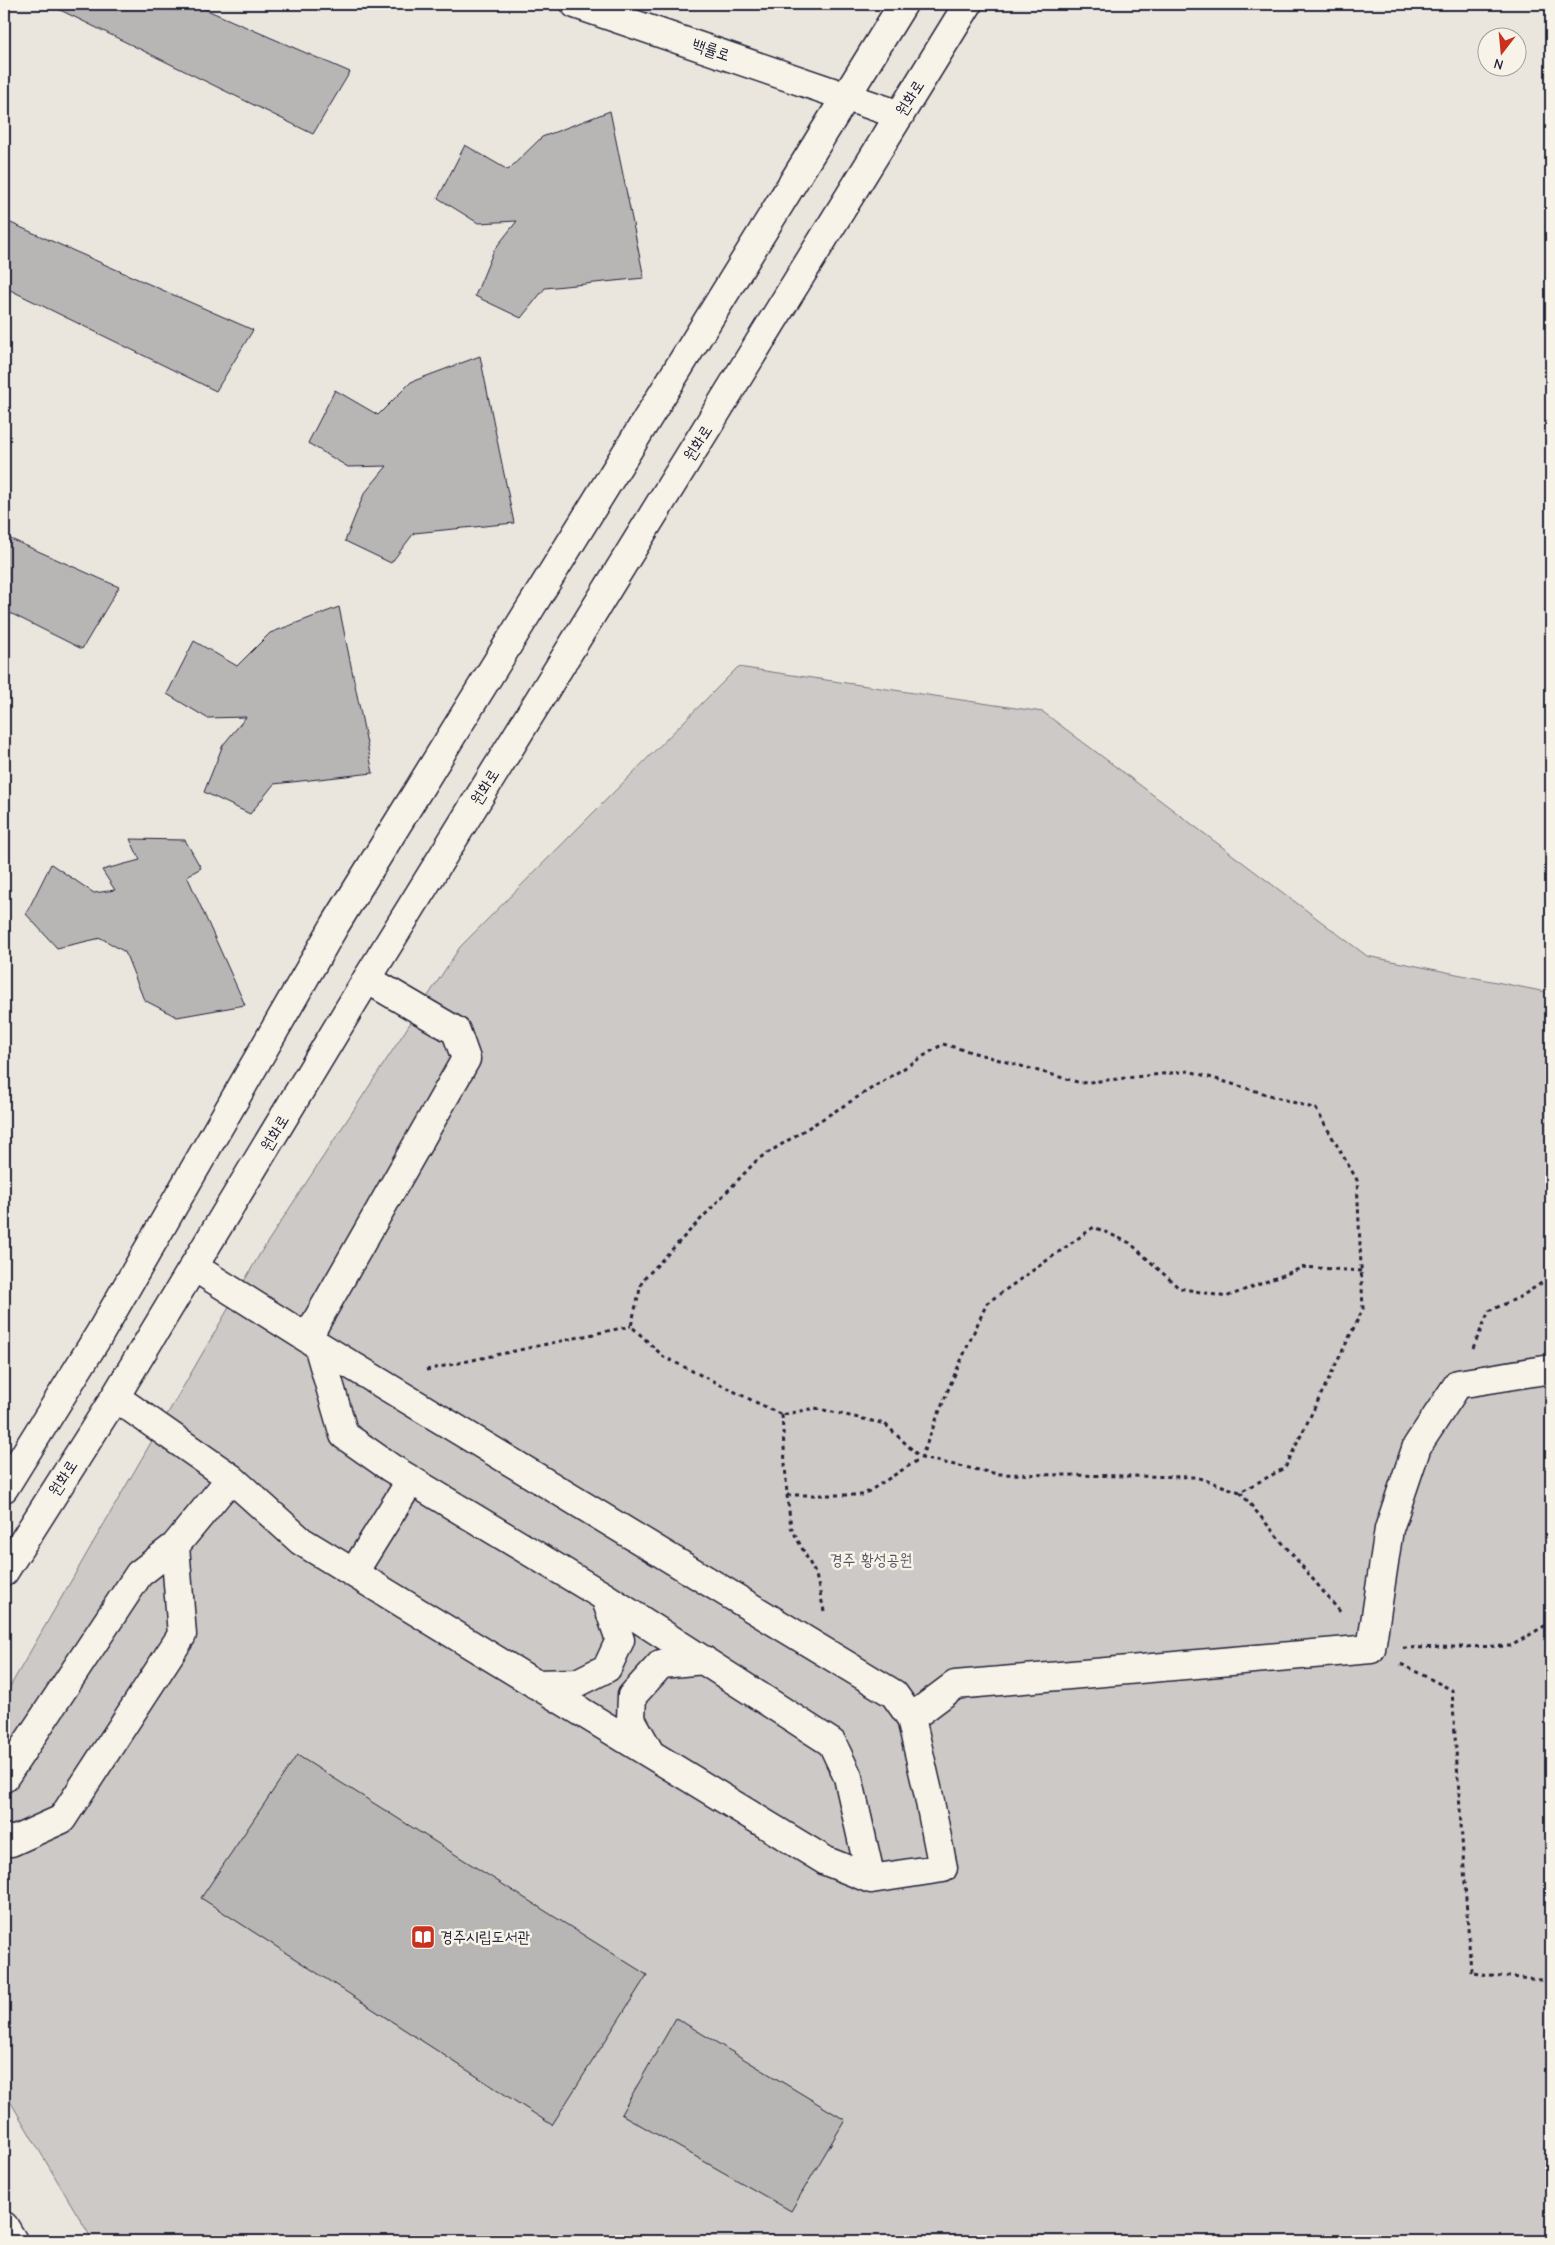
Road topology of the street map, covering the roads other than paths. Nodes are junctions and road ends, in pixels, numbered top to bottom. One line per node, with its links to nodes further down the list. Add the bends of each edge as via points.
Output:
1 (575, 4): 4 (main road, 백률로)
2 (903, 4): 4 (main road)
3 (968, 4): 5 (main road, 원화로)
4 (847, 97): 5 (main road, 백률로); 13 (main road, via 334,925 99,1335)
5 (900, 115): 6 (main road, 원화로)
6 (367, 979): 7 (main road, 원화로); 8 (main road, via 456,1031 466,1059)
7 (194, 1267): 8 (main road); 10 (main road, 원화로)
8 (313, 1342): 12 (main road, via 344,1435); 20 (main road, via 894,1694)
9 (1551, 1369): 20 (main road, via 1458,1384 1417,1446 1390,1529 1371,1649 956,1685)
10 (115, 1397): 11 (main road); 15 (main road, 원화로)
11 (231, 1478): 14 (main road); 16 (main road, via 301,1540)
12 (411, 1480): 16 (main road); 17 (main road)
13 (4, 1488)
14 (175, 1546): 22 (main road, via 139,1574); 23 (main road, via 182,1635 62,1819 11,1842)
15 (4, 1572)
16 (354, 1572): 19 (main road)
17 (604, 1597): 18 (main road); 19 (main road, via 620,1640 607,1668 577,1683)
18 (704, 1660): 21 (main road, via 661,1664 632,1696 630,1719); 24 (main road, via 832,1743 848,1777)
19 (535, 1684): 21 (main road)
20 (911, 1718): 24 (main road, via 943,1868)
21 (652, 1755): 24 (main road, via 826,1861)
22 (4, 1778)
23 (4, 1838)
24 (871, 1880)
25 (4, 2226): 26 (main road)
26 (13, 2241)

